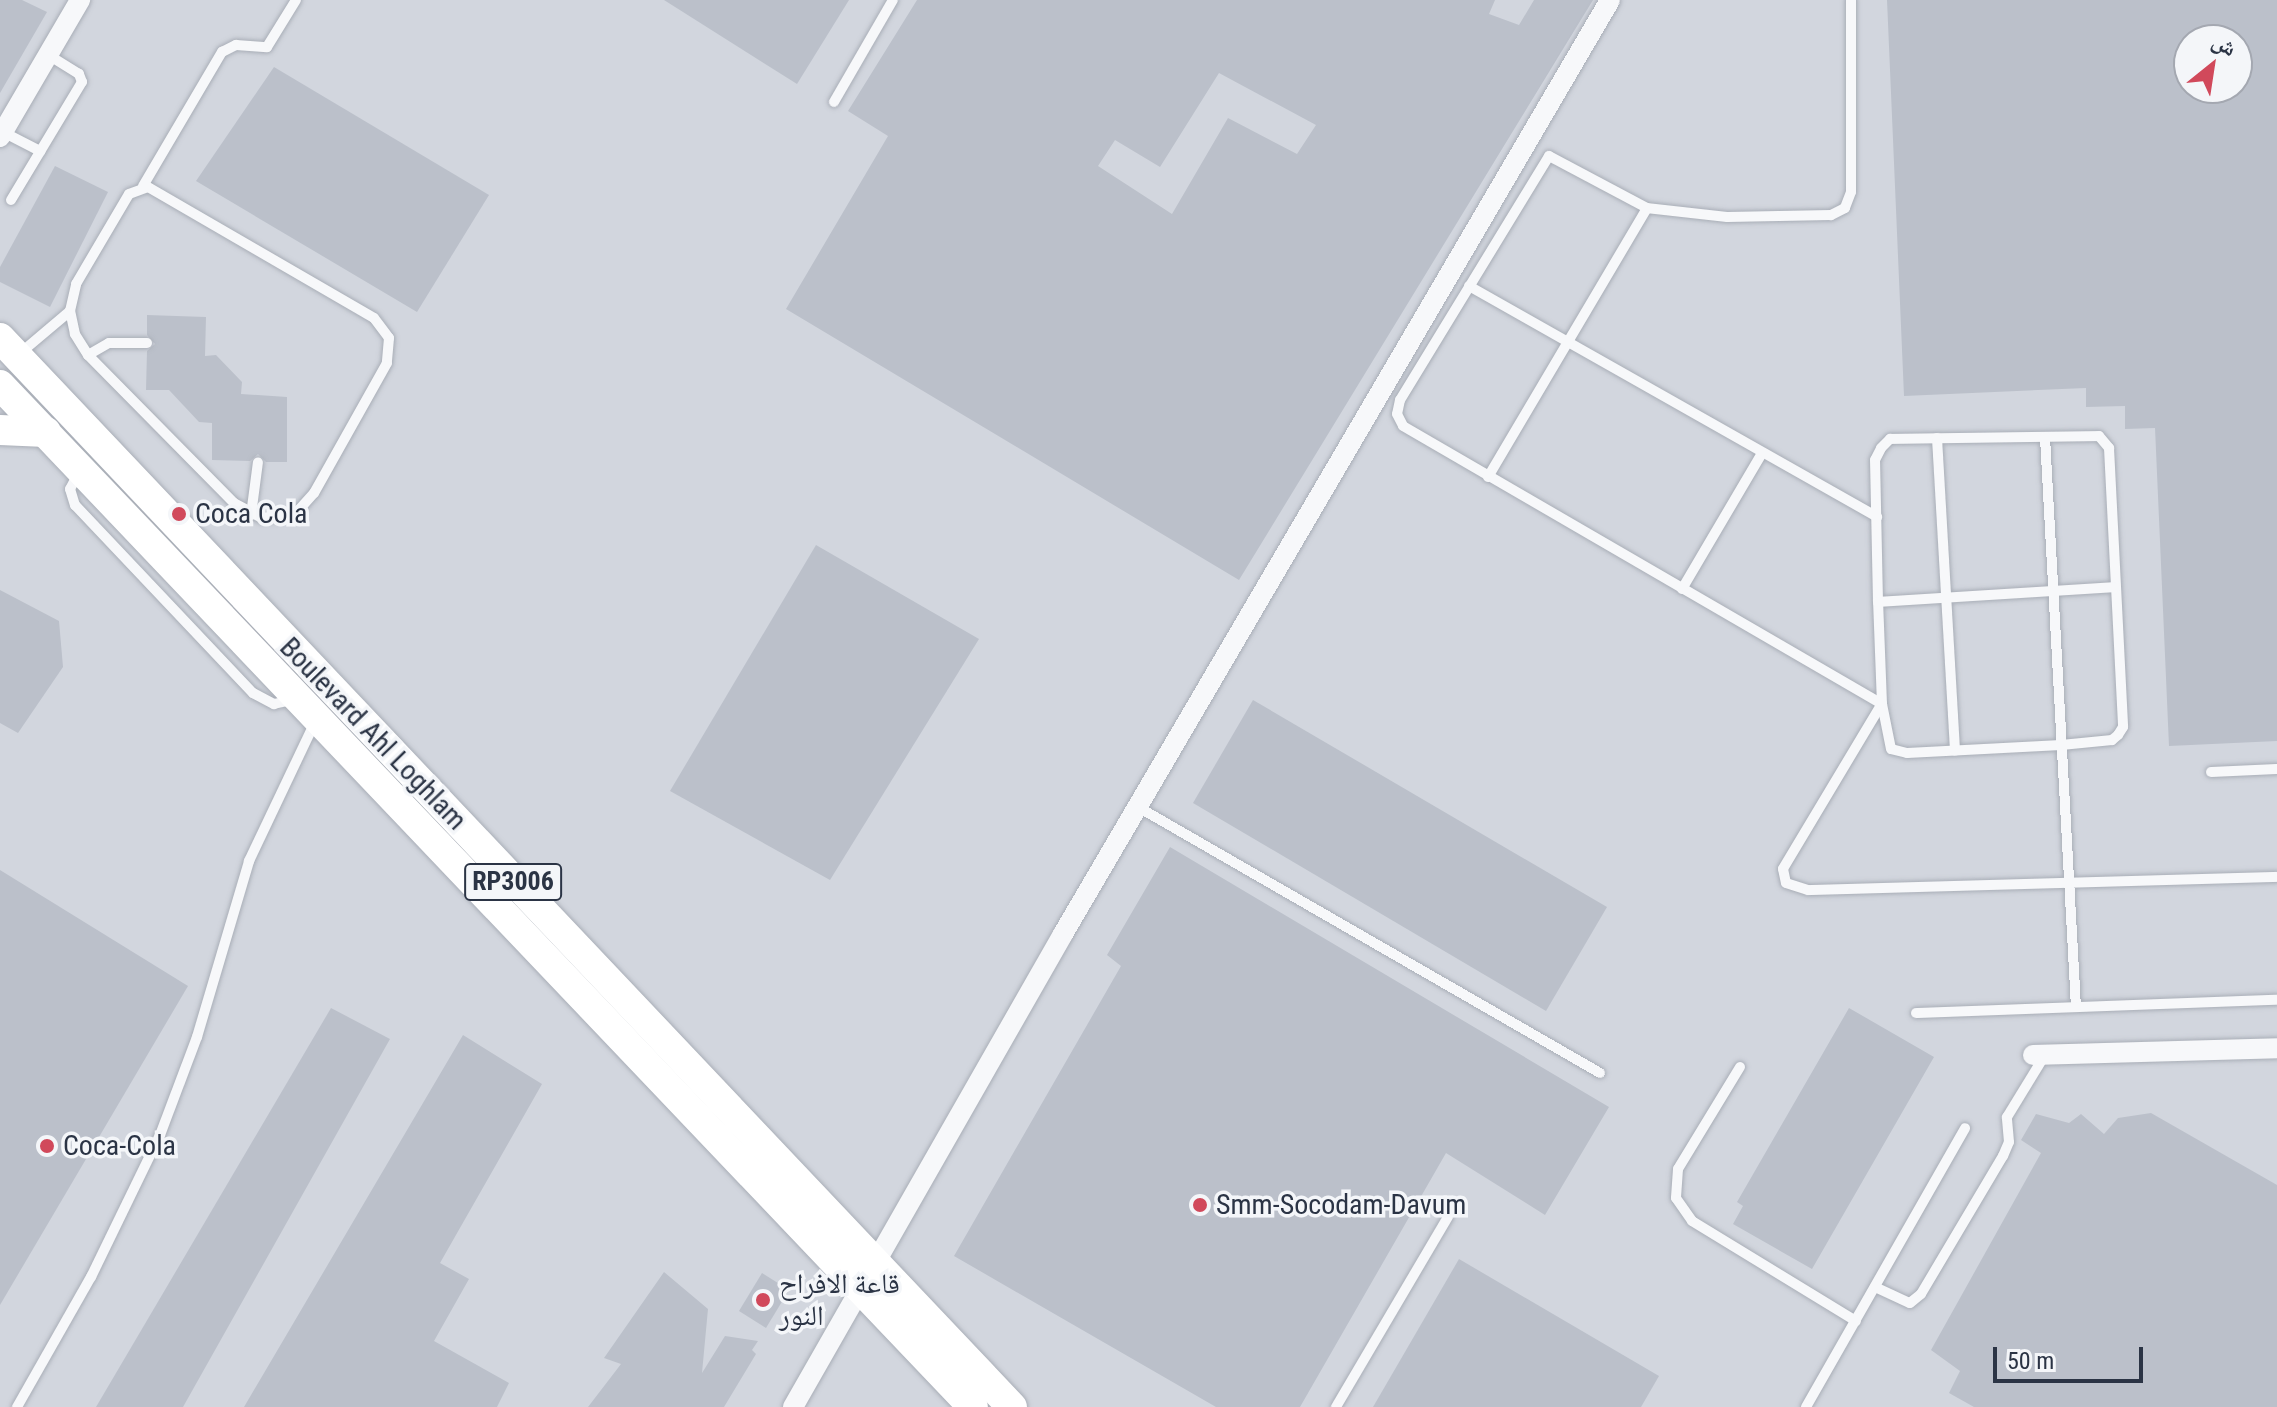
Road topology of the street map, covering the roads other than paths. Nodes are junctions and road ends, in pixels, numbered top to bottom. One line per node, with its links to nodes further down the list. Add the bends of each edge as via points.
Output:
1 (80, 0): 6 (street)
2 (296, 0): 10 (lane, via 267,47 236,45 222,52)
3 (893, 0): 7 (lane)
4 (1610, 0): 40 (street)
5 (1851, 0): 12 (lane, via 1851,192 1845,208 1831,215 1727,217)
6 (48, 55): 8 (street); 9 (lane, via 79,74 82,82)
7 (834, 102)
8 (2, 134): 9 (lane)
9 (40, 151): 11 (lane)
10 (143, 186): 14 (lane, via 129,194 80,276); 27 (lane, via 374,318 389,338 387,363 314,493 284,518)
11 (11, 200)
12 (1647, 208): 13 (lane, via 1549,156); 16 (lane)
13 (1469, 286): 16 (lane); 26 (lane, via 1400,400 1397,414 1403,426)
14 (70, 311): 17 (lane, via 75,334); 18 (lane)
15 (147, 343): 17 (lane, via 109,343)
16 (1566, 344): 24 (lane); 26 (lane)
17 (88, 355): 27 (lane)
18 (5, 357): 34 (main road, Boulevard Ahl Loghlam / RP3006)
19 (0, 385): 21 (main road, Boulevard Ahl Loghlam / RP3006)
20 (0, 430): 21 (main road)
21 (46, 432): 34 (main road, Boulevard Ahl Loghlam / RP3006)
22 (2045, 437): 23 (lane); 29 (lane, via 2106,440); 31 (lane)
23 (1937, 438): 28 (lane, via 1890,439 1881,448 1875,460); 32 (lane)
24 (1762, 453): 28 (lane); 30 (lane)
25 (258, 462): 27 (lane)
26 (1488, 477): 30 (lane)
27 (251, 515)
28 (1877, 517): 33 (lane)
29 (2116, 587): 31 (lane); 36 (lane, via 2123,727 2112,740)
30 (1682, 589): 35 (lane)
31 (2053, 593): 32 (lane); 36 (lane)
32 (1947, 598): 33 (lane); 37 (lane)
33 (1878, 602): 35 (lane)
34 (318, 702): 51 (main road, Boulevard Ahl Loghlam / RP3006); 57 (lane, via 249,861 197,1037 160,1135 91,1277)
35 (1882, 704): 37 (lane, via 1891,749); 42 (lane, via 1783,869 1786,883 1808,890)
36 (2061, 745): 37 (lane); 42 (lane)
37 (1955, 750)
38 (2277, 769): 39 (lane)
39 (2211, 772)
40 (1138, 807): 49 (lane); 53 (street)
41 (2277, 877): 42 (lane)
42 (2069, 883): 44 (lane)
43 (2277, 1000): 44 (lane)
44 (2076, 1007): 45 (lane)
45 (1916, 1013)
46 (2277, 1048): 47 (street)
47 (2039, 1055): 54 (lane, via 2007,1117 2009,1142 2003,1156 1921,1294 1910,1303)
48 (1740, 1067): 56 (lane, via 1678,1169 1676,1198 1692,1221)
49 (1600, 1073)
50 (1965, 1128): 54 (lane)
51 (745, 1144): 53 (main road, Boulevard Ahl Loghlam / RP3006); 55 (main road, Boulevard Ahl Loghlam / RP3006)
52 (1448, 1217): 61 (lane)
53 (877, 1264): 55 (street); 60 (main road, Boulevard Ahl Loghlam / RP3006)
54 (1875, 1287): 56 (lane)
55 (861, 1291): 58 (street); 59 (main road, Boulevard Ahl Loghlam / RP3006)
56 (1856, 1321): 62 (lane)
57 (17, 1407)
58 (793, 1407)
59 (973, 1407)
60 (1012, 1407)
61 (1336, 1407)
62 (1806, 1407)

